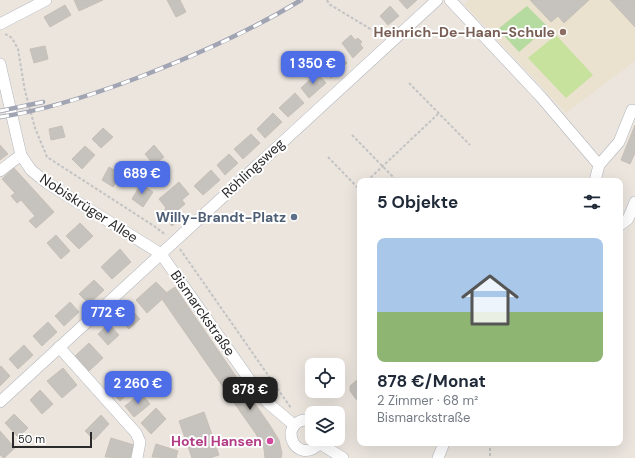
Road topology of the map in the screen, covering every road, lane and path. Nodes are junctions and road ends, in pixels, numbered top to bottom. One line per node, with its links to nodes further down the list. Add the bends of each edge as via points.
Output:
1 (46, 0): 5 (street)
2 (327, 0): 7 (path)
3 (437, 0): 7 (street, Röhlingsweg)
4 (450, 0): 16 (street)
5 (0, 24)
6 (0, 31): 25 (path, via 12,38 18,50 35,128 47,157)
7 (392, 42): 25 (street, Röhlingsweg)
8 (0, 64): 14 (street, Nobiskrüger Allee)
9 (409, 83): 11 (path)
10 (632, 110): 16 (street, via 619,142)
11 (438, 114): 13 (path); 17 (path)
12 (352, 135): 17 (path)
13 (470, 145)
14 (21, 155): 18 (street); 26 (street, Nobiskrüger Allee, via 31,170 47,184)
15 (328, 157): 22 (path)
16 (599, 165): 21 (street)
17 (382, 166): 19 (path); 20 (path)
18 (0, 171)
19 (370, 178)
20 (394, 178)
21 (595, 178)
22 (357, 185)
23 (635, 202): 24 (street)
24 (623, 223)
25 (174, 241): 26 (street, Röhlingsweg); 29 (path)
26 (161, 254): 27 (street, Röhlingsweg); 31 (street, Bismarckstraße, via 249,379 268,403)
27 (58, 347): 28 (street, Röhlingsweg); 37 (street, via 136,433 140,442)
28 (0, 402)
29 (294, 411)
30 (305, 420): 31 (street)
31 (294, 425): 36 (street, via 290,437)
32 (317, 446): 36 (street)
33 (327, 446): 38 (street)
34 (443, 446): 39 (street)
35 (490, 446): 40 (path)
36 (299, 454)
37 (137, 458)
38 (343, 458)
39 (438, 458)
40 (490, 458)

